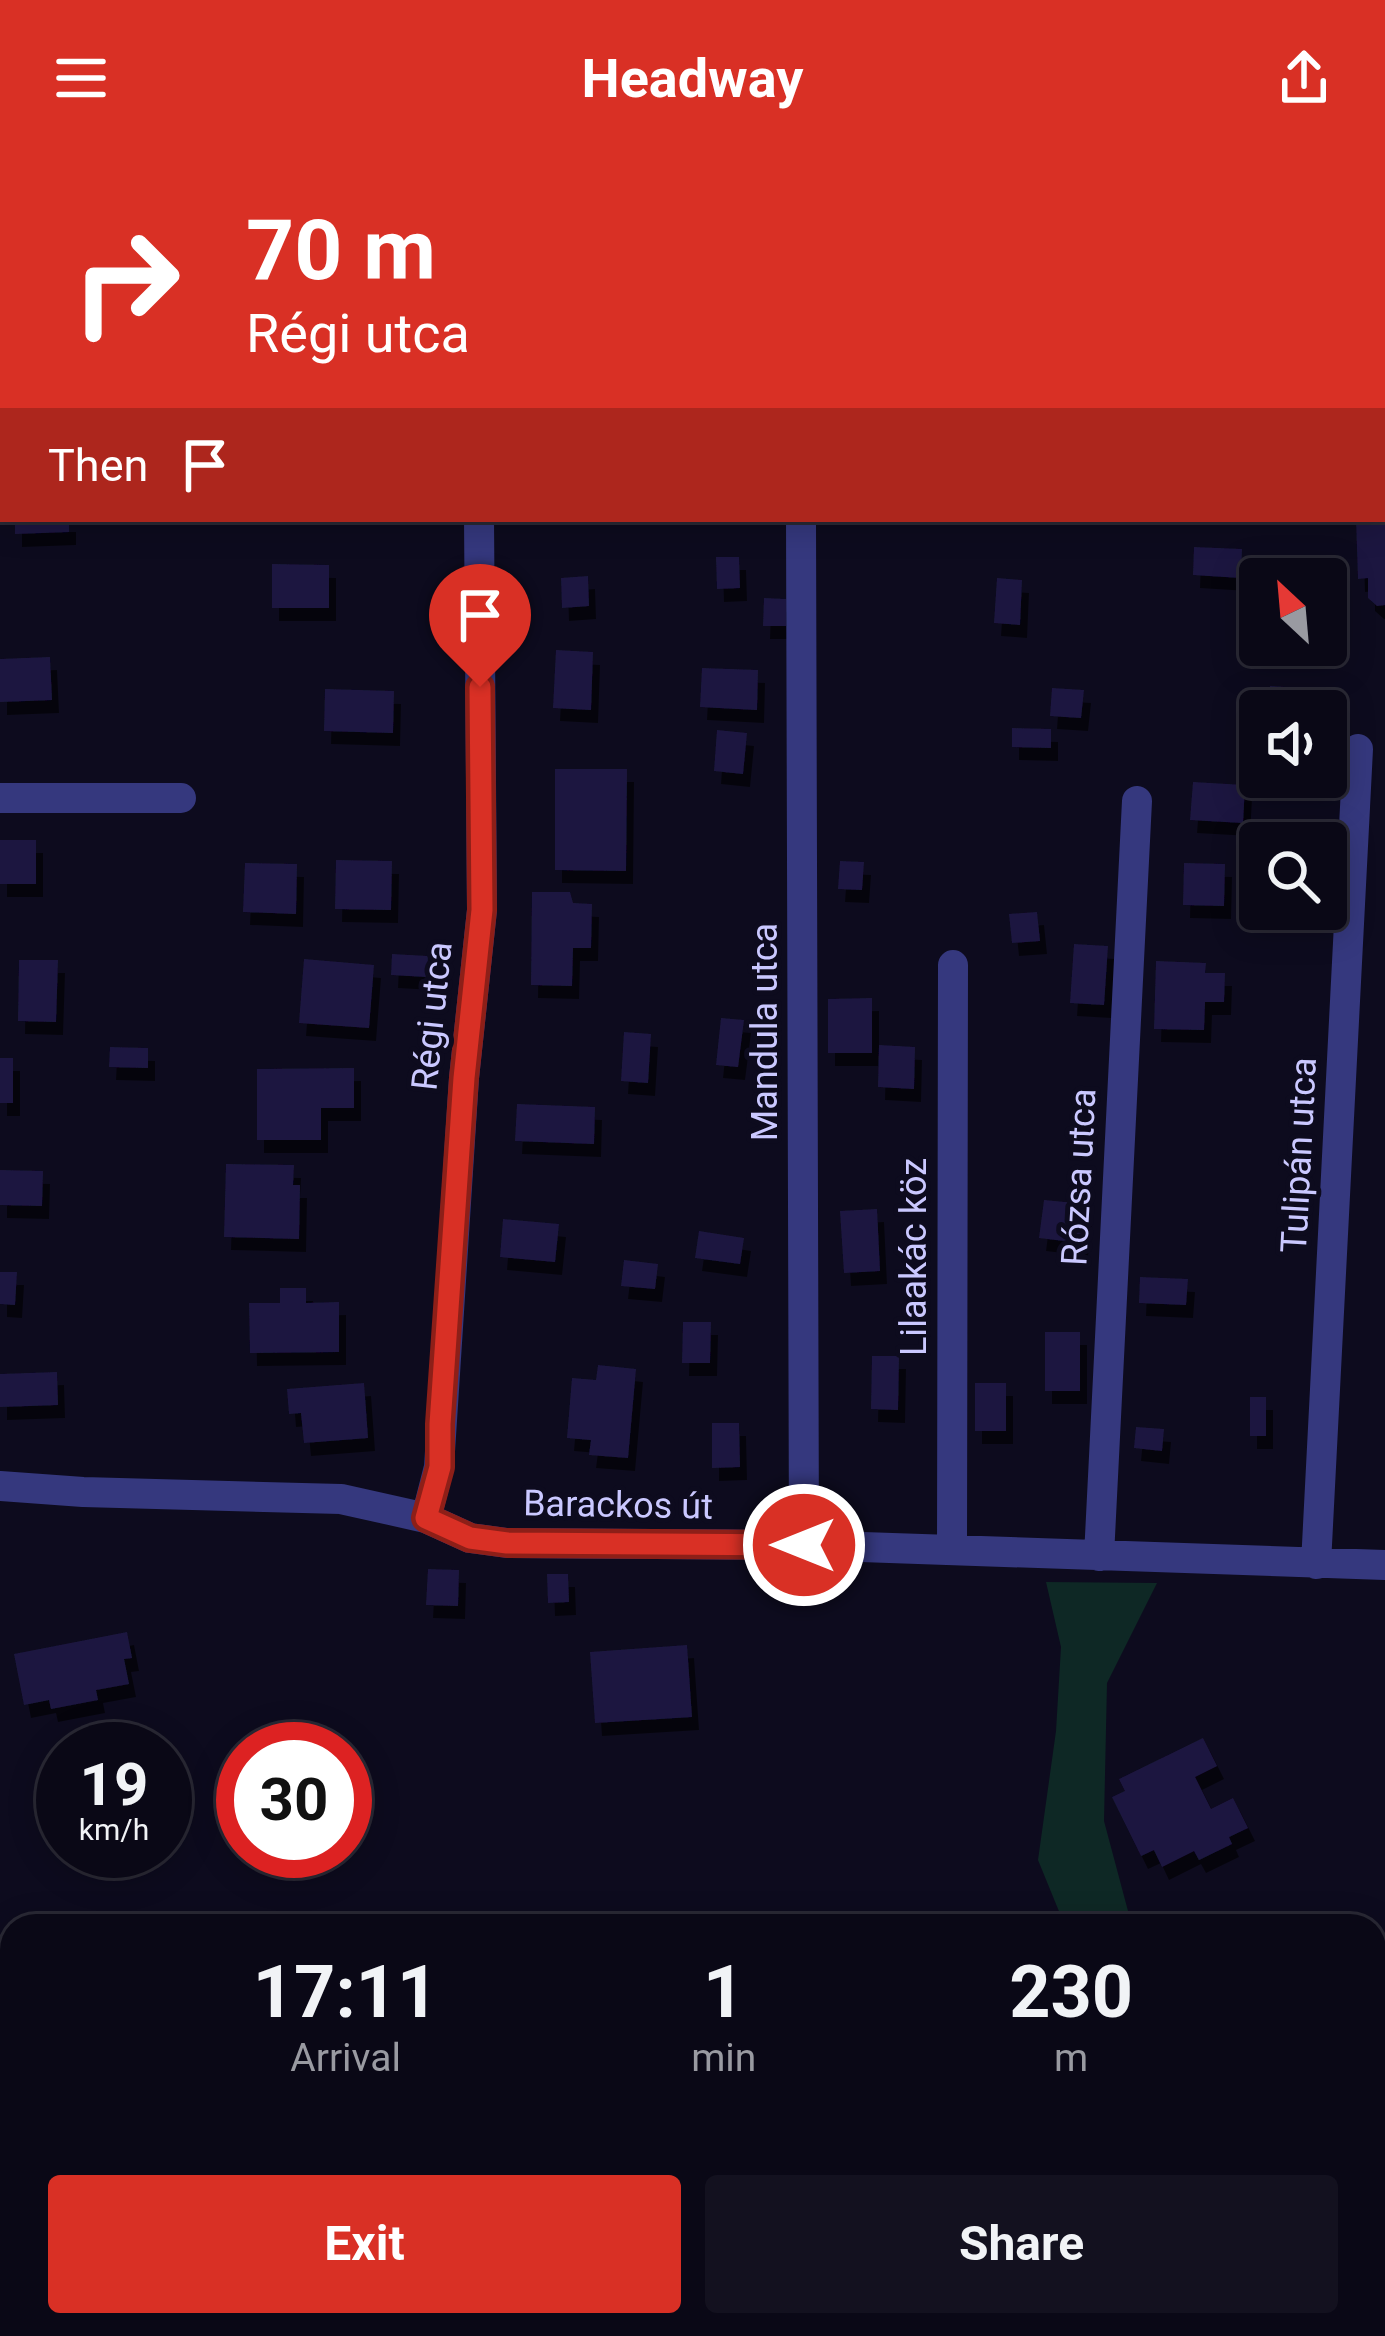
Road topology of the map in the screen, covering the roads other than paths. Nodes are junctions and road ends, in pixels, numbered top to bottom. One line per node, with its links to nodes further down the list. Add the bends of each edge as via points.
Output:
1 (479, 522): 9 (street, Régi utca, via 482,910 440,1467)
2 (801, 522): 10 (street, Mandula utca)
3 (1358, 749): 13 (street, Tulipán utca)
4 (0, 798): 5 (street)
5 (182, 798)
6 (1137, 801): 12 (street, Rózsa utca)
7 (953, 964): 11 (street, Lilaakác köz)
8 (0, 1486): 9 (street, Barackos út, via 341,1499)
9 (426, 1518): 10 (street, Barackos út, via 470,1538 507,1543)
10 (804, 1545): 11 (street, Barackos út)
11 (952, 1550): 12 (street, Barackos út)
12 (1099, 1556): 13 (street, Barackos út)
13 (1316, 1564): 14 (street, Barackos út)
14 (1385, 1565)

